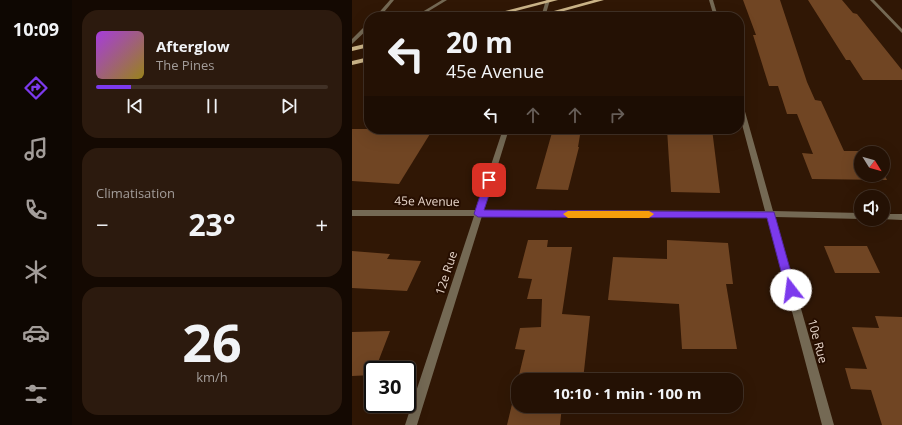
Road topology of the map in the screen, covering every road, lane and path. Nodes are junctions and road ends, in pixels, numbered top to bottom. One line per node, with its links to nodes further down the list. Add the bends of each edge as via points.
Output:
1 (392, 0): 8 (street)
2 (444, 0): 9 (street)
3 (555, 0): 7 (main road)
4 (602, 0): 12 (main road)
5 (711, 0): 13 (street)
6 (872, 0): 16 (street)
7 (548, 1): 10 (main road); 11 (street)
8 (381, 12)
9 (424, 12)
10 (505, 12)
11 (544, 12)
12 (558, 12)
13 (715, 12)
14 (364, 30): 17 (street)
15 (364, 32): 17 (street)
16 (902, 32)
17 (361, 33): 18 (street); 19 (street)
18 (352, 35)
19 (352, 42)
20 (364, 46): 21 (main road)
21 (352, 49)
22 (364, 60): 23 (main road)
23 (352, 63)
24 (744, 119): 28 (street, 10e Rue)
25 (504, 134): 27 (street, 12e Rue)
26 (352, 212): 27 (street, 45e Avenue)
27 (478, 214): 28 (street, 45e Avenue); 32 (street, 12e Rue)
28 (770, 214): 29 (street, 45e Avenue); 33 (street, 10e Rue)
29 (854, 216)
30 (890, 217): 31 (street)
31 (902, 217)
32 (411, 425)
33 (828, 425)

